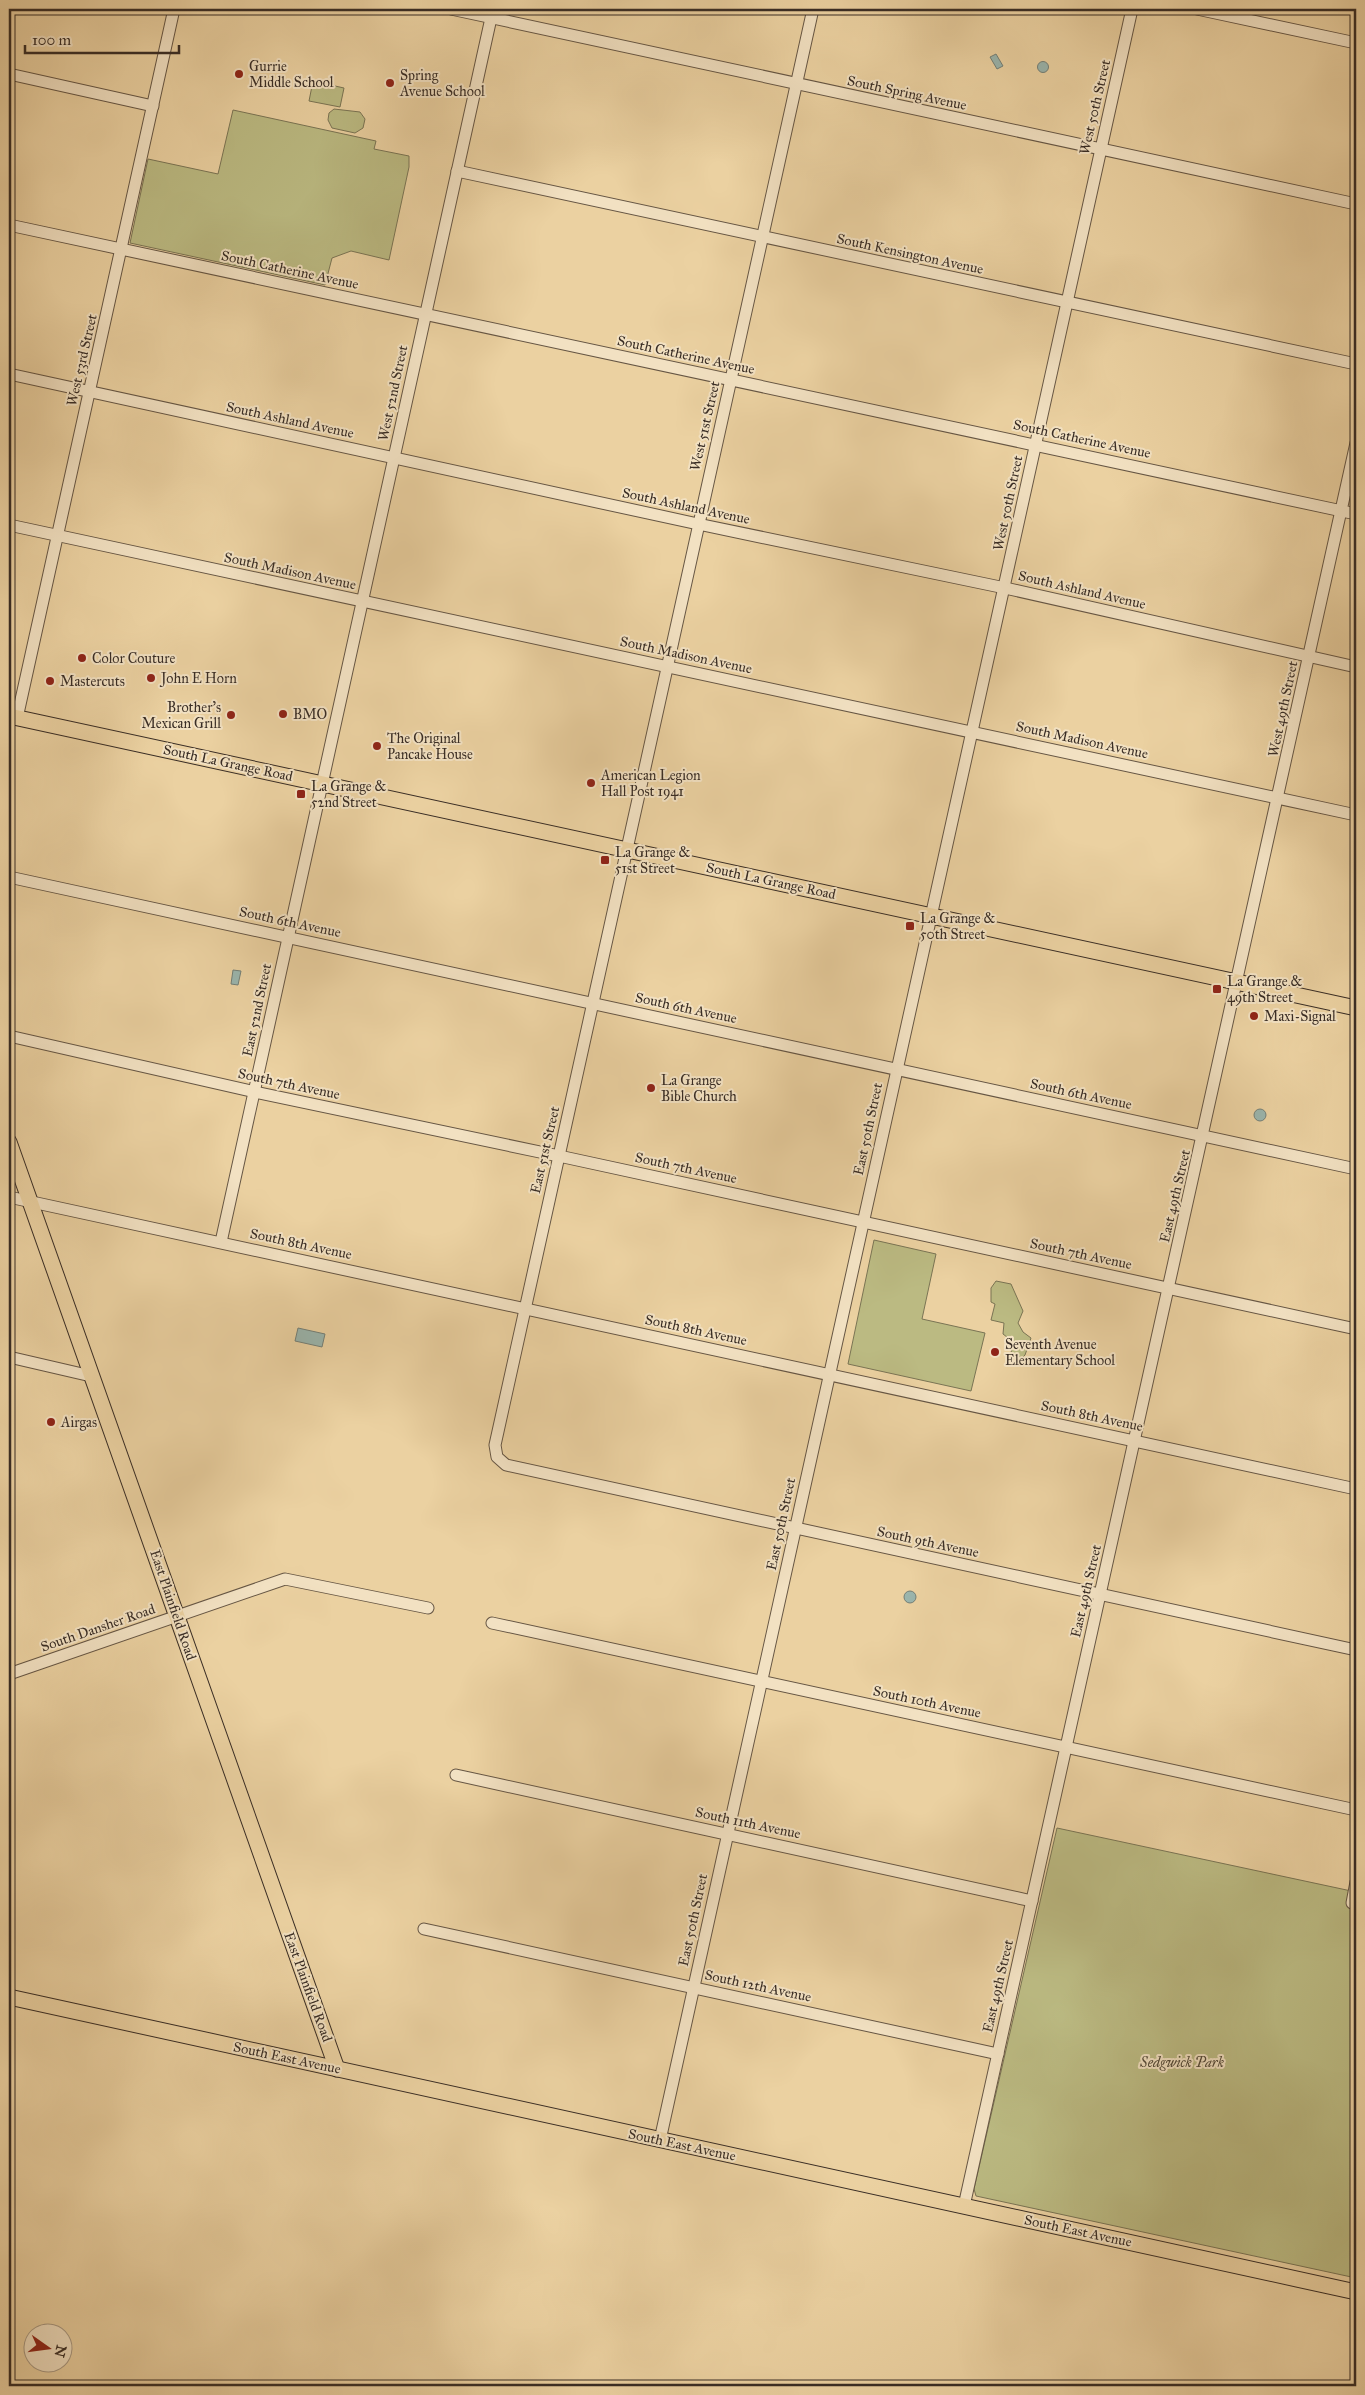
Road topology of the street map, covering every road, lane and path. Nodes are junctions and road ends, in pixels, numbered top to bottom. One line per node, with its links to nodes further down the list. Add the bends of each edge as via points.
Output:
1 (174, 9): 10 (street, West 53rd Street)
2 (451, 9): 6 (street, South Spring Avenue)
3 (812, 9): 9 (street, West 51st Street)
4 (1132, 9): 11 (street, West 50th Street)
5 (1197, 9): 7 (street)
6 (492, 13): 9 (street, South Spring Avenue); 12 (street, West 52nd Street)
7 (1356, 43)
8 (9, 74): 10 (street)
9 (796, 84): 11 (street, South Spring Avenue); 15 (street, West 51st Street)
10 (153, 106): 16 (street, West 53rd Street)
11 (1101, 149): 13 (street, South Spring Avenue); 17 (street, West 50th Street)
12 (457, 172): 15 (street, South Kensington Avenue); 18 (street, West 52nd Street)
13 (1356, 204)
14 (9, 225): 16 (street, South Catherine Avenue)
15 (761, 237): 17 (street, South Kensington Avenue); 21 (street, West 51st Street)
16 (121, 250): 18 (street, South Catherine Avenue); 22 (street, West 53rd Street)
17 (1067, 302): 19 (street, South Kensington Avenue); 24 (street, West 50th Street)
18 (426, 315): 21 (street, South Catherine Avenue); 25 (street, West 52nd Street)
19 (1356, 364)
20 (9, 374): 22 (street, South Ashland Avenue)
21 (731, 379): 24 (street, South Catherine Avenue); 28 (street, West 51st Street)
22 (90, 392): 25 (street, South Ashland Avenue); 30 (street, West 53rd Street)
23 (1356, 443): 26 (street, West 49th Street)
24 (1035, 445): 26 (street, South Catherine Avenue); 31 (street, West 50th Street)
25 (394, 458): 28 (street, South Ashland Avenue); 32 (street, West 52nd Street)
26 (1342, 511): 27 (street, South Catherine Avenue); 33 (street, West 49th Street)
27 (1356, 514)
28 (698, 524): 31 (street, South Ashland Avenue); 34 (street, West 51st Street)
29 (9, 525): 30 (street, South Madison Avenue)
30 (57, 536): 32 (street, South Madison Avenue); 36 (street, West 53rd Street)
31 (1005, 588): 33 (street, South Ashland Avenue); 37 (street, West 50th Street)
32 (362, 602): 34 (street, South Madison Avenue); 38 (street, West 52nd Street)
33 (1310, 657): 35 (street, South Ashland Avenue); 39 (street, West 49th Street)
34 (667, 667): 37 (street, South Madison Avenue); 41 (street, West 51st Street)
35 (1356, 667)
36 (13, 717): 38 (main road, South La Grange Road)
37 (972, 732): 39 (street, South Madison Avenue); 43 (street, West 50th Street)
38 (323, 784): 41 (main road, South La Grange Road); 44 (street, East 52nd Street)
39 (1279, 798): 40 (street, South Madison Avenue); 45 (street, West 49th Street)
40 (1356, 815)
41 (626, 849): 43 (main road, South La Grange Road); 46 (street, East 51st Street)
42 (9, 877): 44 (street, South 6th Avenue)
43 (930, 915): 45 (main road, South La Grange Road); 49 (street, East 50th Street)
44 (288, 937): 46 (street, South 6th Avenue); 50 (street, East 52nd Street)
45 (1238, 982): 47 (main road, South La Grange Road); 51 (street, East 49th Street)
46 (593, 1004): 49 (street, South 6th Avenue); 53 (street, East 51st Street)
47 (1356, 1008)
48 (9, 1036): 50 (street, South 7th Avenue)
49 (896, 1069): 51 (street, South 6th Avenue); 57 (street, East 50th Street)
50 (255, 1092): 53 (street, South 7th Avenue); 58 (street, East 52nd Street)
51 (1204, 1136): 54 (street, South 6th Avenue); 59 (street, East 49th Street)
52 (9, 1142): 56 (main road, East Plainfield Road)
53 (559, 1156): 57 (street, South 7th Avenue); 60 (street, East 51st Street)
54 (1356, 1169)
55 (9, 1197): 56 (street, South 8th Avenue)
56 (30, 1202): 58 (street, South 8th Avenue); 64 (main road, East Plainfield Road)
57 (863, 1221): 59 (street, South 7th Avenue); 63 (street, East 50th Street)
58 (221, 1242): 60 (street, South 8th Avenue)
59 (1170, 1288): 61 (street, South 7th Avenue); 65 (street, East 49th Street)
60 (525, 1308): 63 (street, South 8th Avenue); 66 (street, East 51st Street, via 495,1445)
61 (1356, 1329)
62 (9, 1357): 64 (street)
63 (829, 1374): 65 (street, South 8th Avenue); 68 (street, East 50th Street)
64 (91, 1376): 71 (main road, East Plainfield Road)
65 (1135, 1441): 67 (street, South 8th Avenue); 69 (street, East 49th Street)
66 (497, 1458): 68 (street, South 9th Avenue, via 506,1465)
67 (1356, 1489)
68 (795, 1529): 69 (street, South 9th Avenue); 75 (street, East 50th Street)
69 (1101, 1595): 73 (street, South 9th Avenue); 76 (street, East 49th Street)
70 (428, 1608): 71 (street, South Dansher Road, via 285,1579)
71 (177, 1617): 74 (street, South Dansher Road); 87 (main road, East Plainfield Road)
72 (492, 1623): 75 (street, South 10th Avenue)
73 (1356, 1650)
74 (9, 1674)
75 (762, 1681): 76 (street, South 10th Avenue); 79 (street, East 50th Street)
76 (1067, 1748): 78 (street, South 10th Avenue); 81 (street, East 49th Street)
77 (456, 1775): 79 (street, South 11th Avenue)
78 (1356, 1810)
79 (728, 1833): 81 (street, South 11th Avenue); 84 (street, East 50th Street)
80 (1356, 1882): 82 (street)
81 (1032, 1901): 86 (street, East 49th Street)
82 (1352, 1903)
83 (424, 1929): 84 (street, South 12th Avenue)
84 (694, 1987): 86 (street, South 12th Avenue); 88 (street, East 50th Street)
85 (9, 1997): 87 (main road, South East Avenue)
86 (998, 2054): 89 (street, East 49th Street)
87 (337, 2069): 88 (main road, South East Avenue)
88 (660, 2140): 89 (main road, South East Avenue)
89 (964, 2206): 90 (main road, South East Avenue)
90 (1356, 2292)

